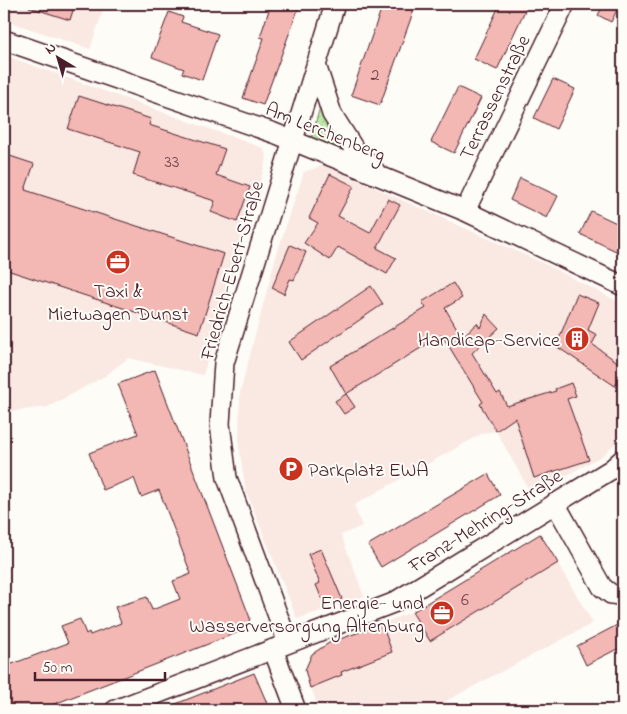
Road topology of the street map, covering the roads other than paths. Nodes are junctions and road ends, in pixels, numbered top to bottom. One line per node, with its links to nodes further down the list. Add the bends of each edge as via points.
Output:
1 (334, 4): 4 (street, Friedrich-Ebert-Straße)
2 (565, 4): 7 (street, Terrassenstraße)
3 (4, 40): 5 (street, Am Lerchenberg)
4 (316, 65): 5 (street, Friedrich-Ebert-Straße); 6 (street, via 332,114 354,149)
5 (293, 140): 6 (street, Am Lerchenberg); 12 (street, Friedrich-Ebert-Straße, via 224,363 220,424 227,478)
6 (381, 177): 7 (street, Am Lerchenberg)
7 (465, 211): 8 (street, Am Lerchenberg)
8 (623, 286)
9 (623, 459): 10 (street, Franz-Mehring-Straße)
10 (555, 503): 11 (street, via 602,587 611,594); 12 (street, Franz-Mehring-Straße, via 393,603)
11 (623, 596)
12 (281, 646): 13 (street, Franz-Mehring-Straße); 14 (street, Friedrich-Ebert-Straße)
13 (115, 710)
14 (296, 710)

